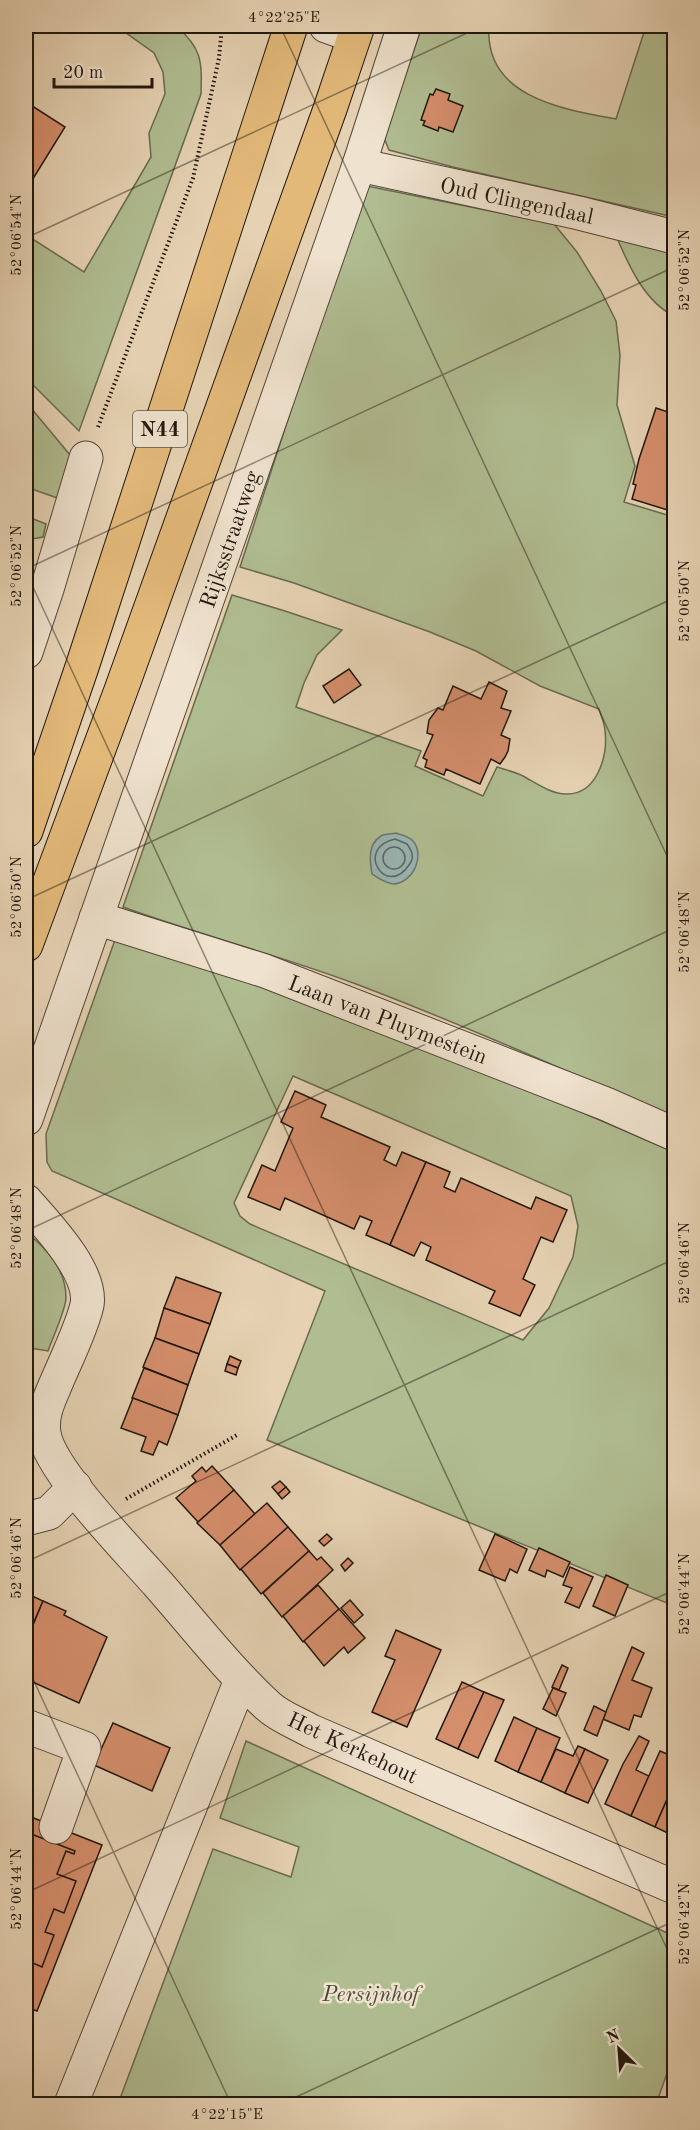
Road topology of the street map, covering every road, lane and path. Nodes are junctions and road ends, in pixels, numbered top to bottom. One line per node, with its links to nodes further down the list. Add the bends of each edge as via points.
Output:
1 (222, 26): 7 (path, via 219,58 193,178)
2 (291, 26): 10 (main road, N44)
3 (404, 26): 5 (street, Rijksstraatweg)
4 (346, 29): 12 (main road, N44, via 326,120)
5 (359, 165): 6 (street, Oud Clingendaal); 11 (street, Rijksstraatweg)
6 (675, 237)
7 (86, 459): 8 (street)
8 (36, 590): 9 (street)
9 (26, 652)
10 (26, 831)
11 (96, 918): 13 (street, Rijksstraatweg); 15 (street, Laan van Pluymestein, via 266,971)
12 (26, 945)
13 (37, 1061): 14 (street, Rijksstraatweg)
14 (26, 1119)
15 (675, 1134)
16 (26, 1202): 18 (street, via 69,1253 86,1290 87,1303 44,1413 49,1452)
17 (237, 1435): 19 (path)
18 (75, 1487): 19 (street, Het Kerkehout); 20 (street, via 48,1513)
19 (98, 1515): 21 (street, Het Kerkehout)
20 (26, 1519)
21 (241, 1680): 24 (street, Het Kerkehout, via 271,1708 311,1731); 25 (street)
22 (26, 1726): 23 (street, via 84,1748)
23 (56, 1827)
24 (675, 1887)
25 (71, 2104)

